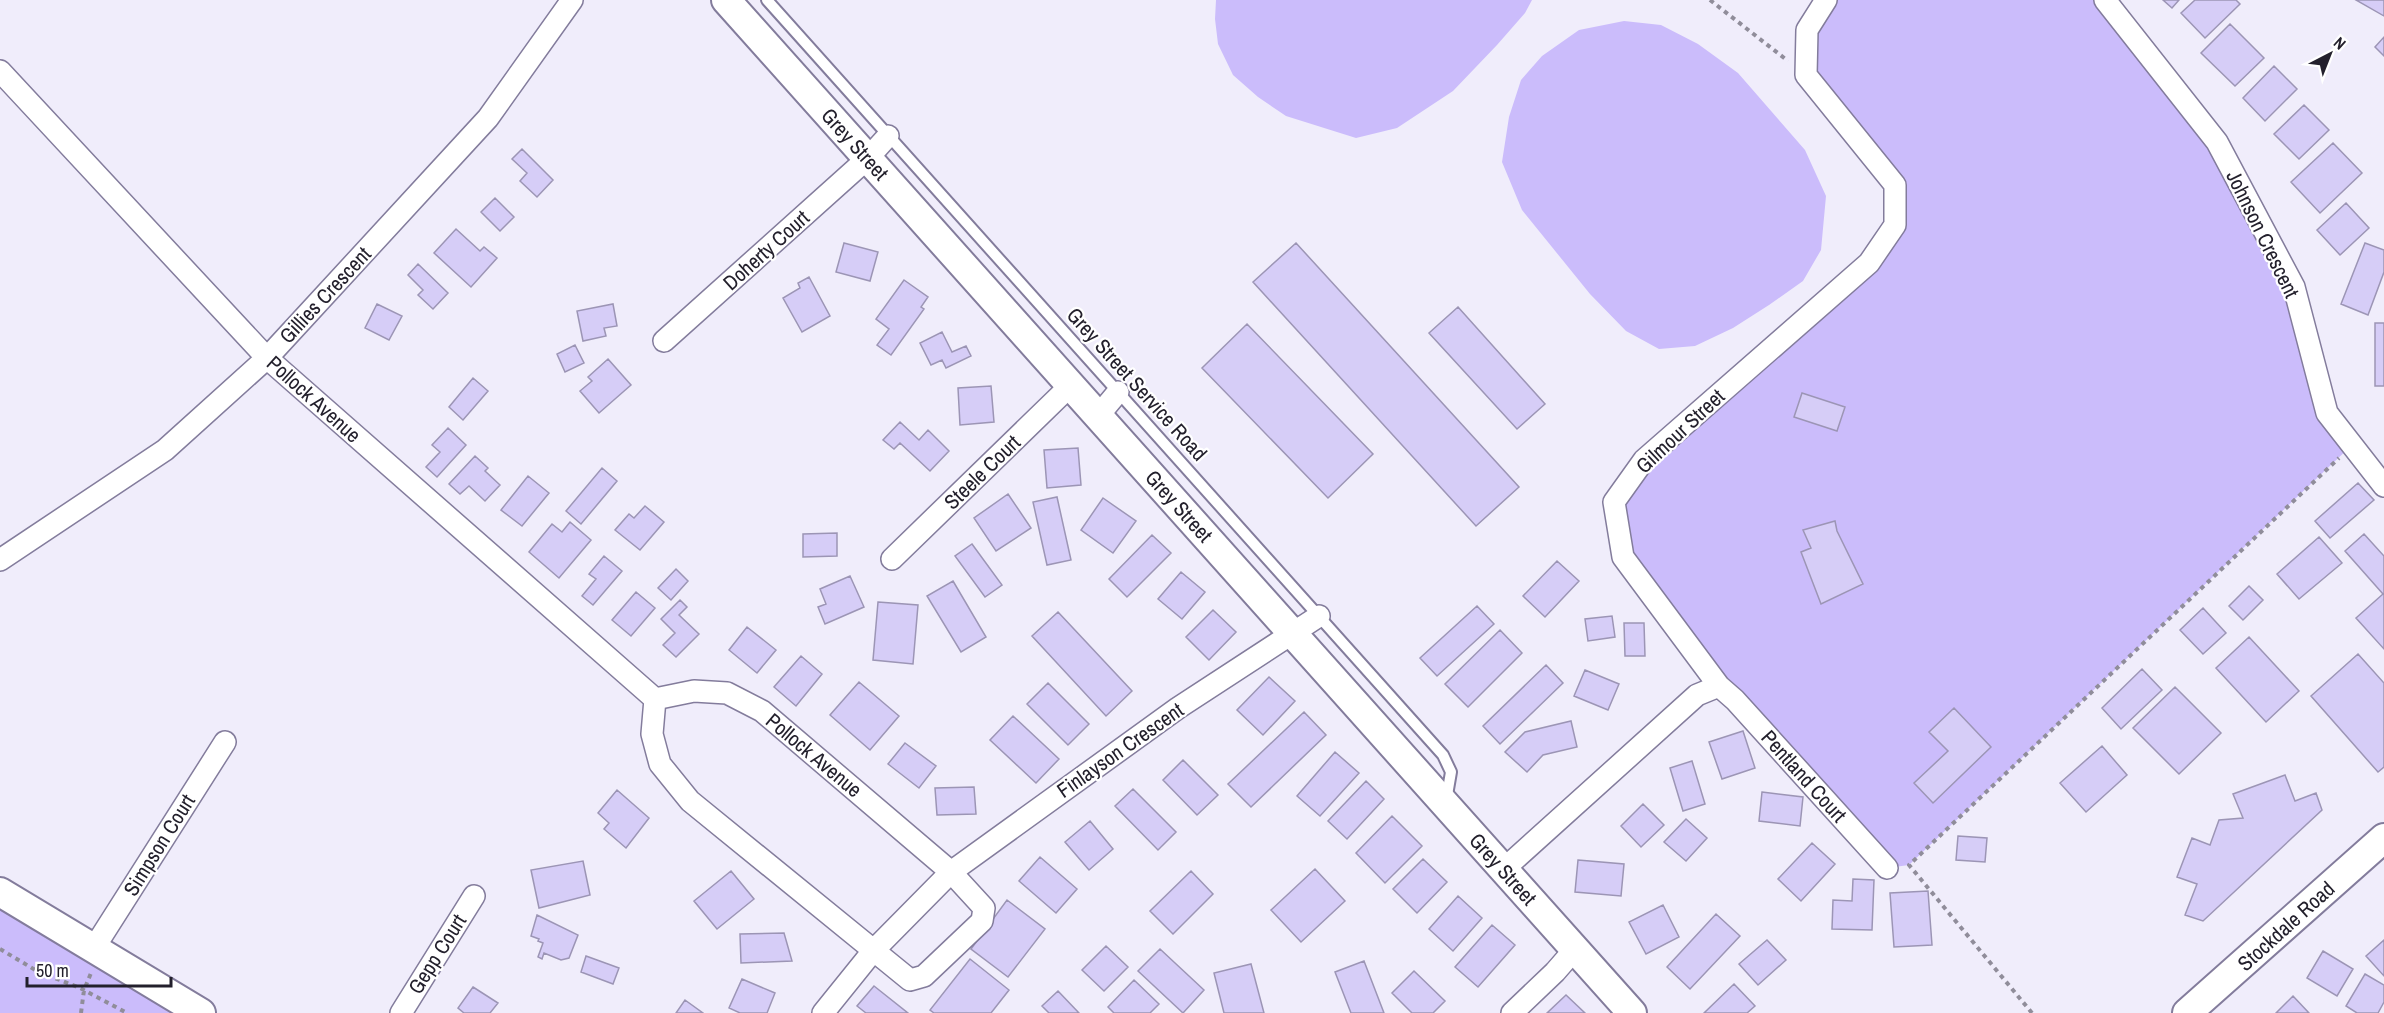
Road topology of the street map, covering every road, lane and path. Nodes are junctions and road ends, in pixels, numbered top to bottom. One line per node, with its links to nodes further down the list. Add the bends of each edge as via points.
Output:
1 (572, 0): 12 (street, Gillies Crescent, via 488,118)
2 (726, 0): 10 (main road, Grey Street)
3 (767, 0): 9 (lane, Grey Street Service Road)
4 (1710, 0): 8 (path)
5 (1826, 0): 8 (street, via 1807,30)
6 (2105, 0): 16 (street, Johnson Crescent, via 2217,142 2294,287 2327,413)
7 (0, 71): 12 (street, Pollock Avenue)
8 (1806, 75): 22 (street, Gilmour Street, via 1895,185 1895,225 1869,263 1644,460 1614,502 1623,557)
9 (888, 136): 10 (street, Doherty Court); 14 (lane, Grey Street Service Road)
10 (868, 158): 11 (street, Doherty Court); 13 (main road, Grey Street)
11 (664, 341)
12 (267, 358): 19 (street, Gillies Crescent, via 165,450); 23 (street, Pollock Avenue)
13 (1071, 385): 15 (main road, Grey Street); 18 (street, Steele Court)
14 (1118, 392): 15 (street); 20 (lane, Grey Street Service Road)
15 (1098, 416): 21 (main road, Grey Street)
16 (2352, 445): 17 (street, Johnson Crescent); 44 (path, via 1909,865)
17 (2382, 478)
18 (892, 559)
19 (0, 560)
20 (1319, 616): 21 (street, Finlayson Crescent); 25 (lane, Grey Street Service Road, via 1443,755 1451,772)
21 (1293, 633): 25 (main road, Grey Street); 29 (street, Finlayson Crescent, via 1178,708)
22 (1719, 686): 27 (street, Pentland Court); 28 (street, via 1697,695)
23 (655, 699): 29 (street, Pollock Avenue, via 694,692 727,693 762,711); 35 (street, via 652,734 660,764 690,801)
24 (225, 742): 32 (street, Simpson Court)
25 (1446, 804): 28 (main road, Grey Street)
26 (2384, 838): 45 (main road, Stockdale Road)
27 (1887, 868)
28 (1504, 869): 34 (main road, Grey Street)
29 (951, 872): 35 (street, Finlayson Crescent); 35 (street, via 984,908 982,921 924,976 910,980)
30 (0, 892): 32 (main road)
31 (474, 896): 40 (street, Gepp Court)
32 (94, 948): 36 (path); 39 (main road)
33 (0, 949): 36 (path, via 37,971)
34 (1575, 949): 42 (street); 43 (main road, Grey Street)
35 (873, 951): 41 (street, Finlayson Crescent)
36 (84, 990): 37 (path); 38 (path)
37 (81, 1013)
38 (127, 1013)
39 (201, 1013)
40 (400, 1013)
41 (824, 1013)
42 (1512, 1013)
43 (1632, 1013)
44 (2032, 1013)
45 (2187, 1013)

